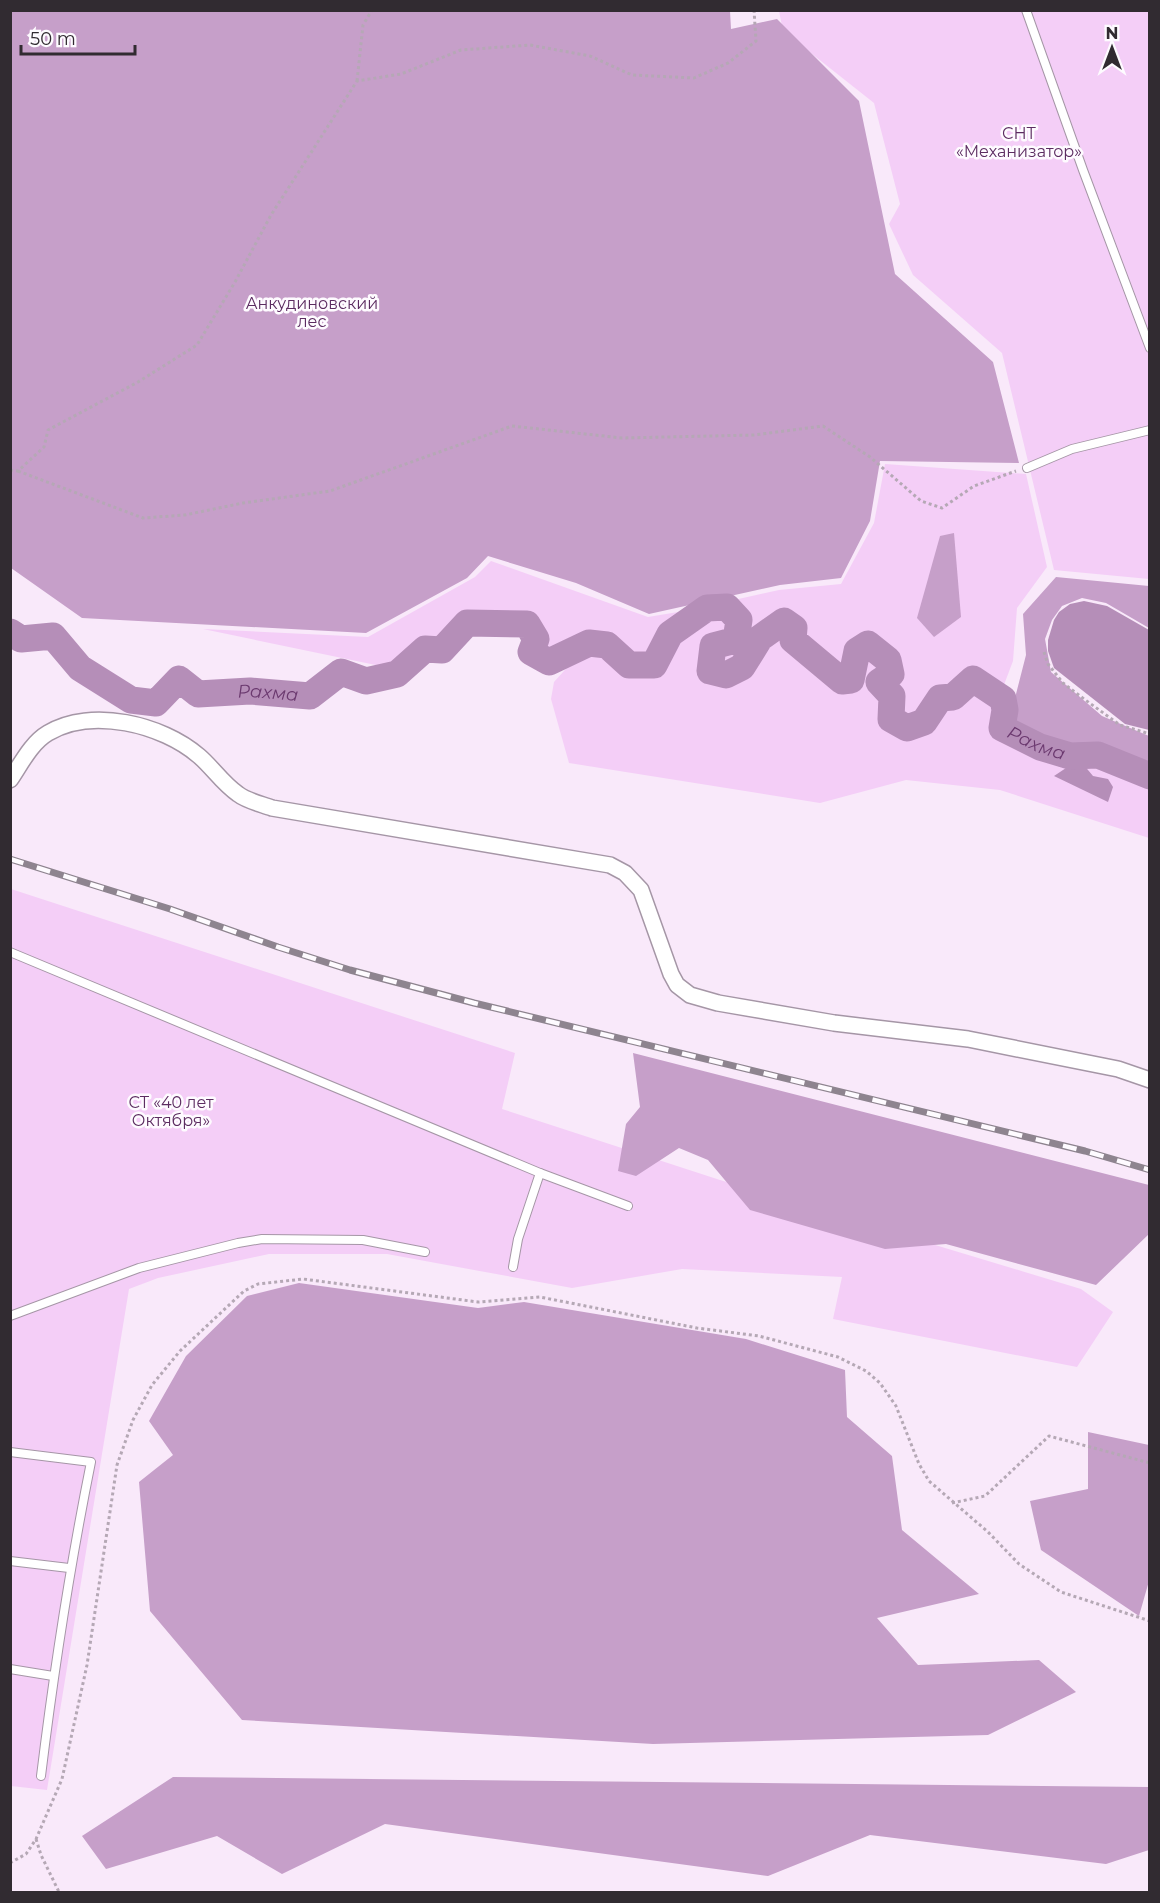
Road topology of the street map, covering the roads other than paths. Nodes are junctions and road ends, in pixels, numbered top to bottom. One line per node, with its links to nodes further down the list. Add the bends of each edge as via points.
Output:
1 (1026, 10): 2 (lane)
2 (1149, 348)
3 (1149, 429): 4 (lane, via 1072,449)
4 (1027, 468)
5 (10, 780): 7 (street, via 33,746 67,725 106,720 148,727 199,756 240,796 272,808 596,862 625,873 641,890 671,974 690,995 834,1023 968,1039 1118,1069)
6 (10, 952): 8 (lane)
7 (1149, 1080)
8 (540, 1173): 9 (lane); 11 (lane)
9 (628, 1206)
10 (425, 1252): 12 (lane, via 363,1240 262,1239 139,1268)
11 (513, 1267)
12 (10, 1316)
13 (10, 1452): 15 (lane, via 90,1462)
14 (10, 1561): 15 (lane)
15 (69, 1568): 17 (lane)
16 (10, 1669): 17 (lane)
17 (53, 1676): 18 (lane)
18 (41, 1776)

